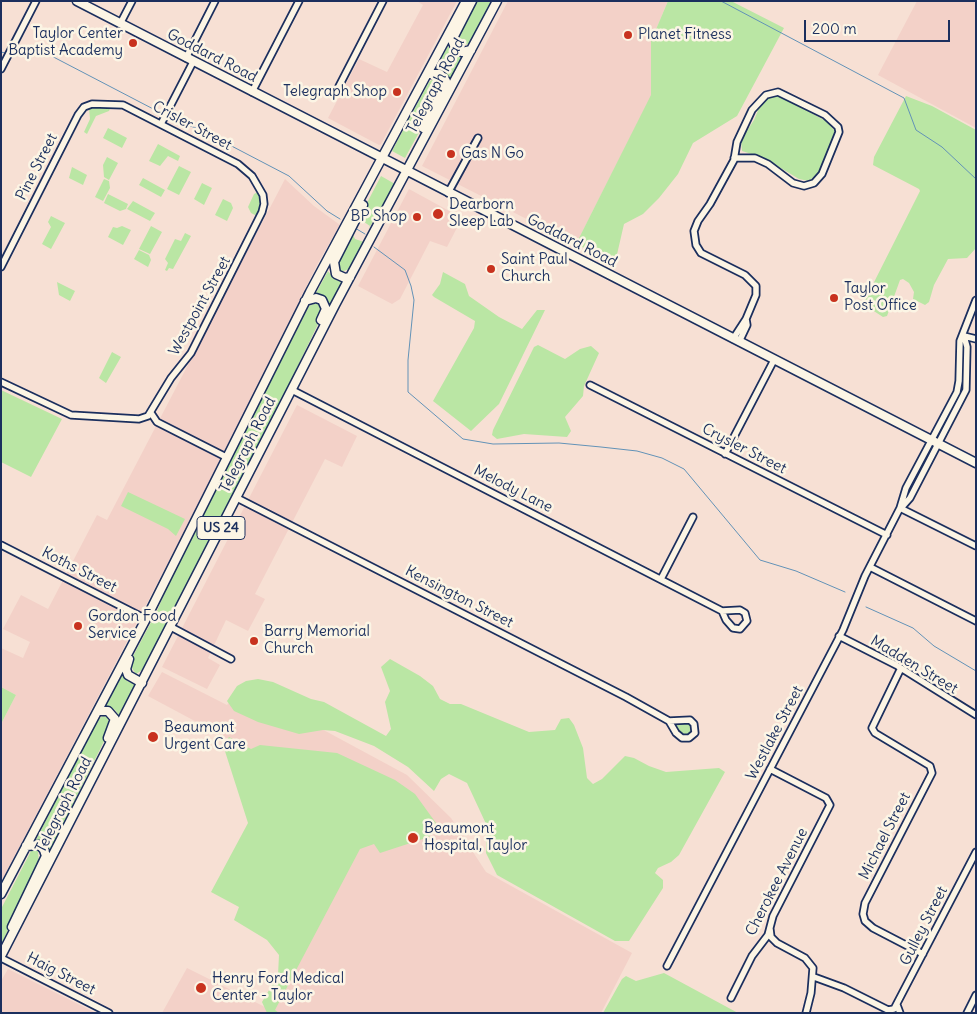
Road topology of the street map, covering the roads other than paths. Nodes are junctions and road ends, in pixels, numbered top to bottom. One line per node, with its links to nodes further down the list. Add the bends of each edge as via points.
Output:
1 (36, 1): 13 (street)
2 (77, 1): 10 (main road, Goddard Road)
3 (132, 1): 10 (street)
4 (215, 1): 12 (street)
5 (299, 1): 15 (street)
6 (383, 1): 16 (street)
7 (466, 1): 14 (main road, Telegraph Road / US 24)
8 (472, 1): 11 (main road, via 452,40 456,50)
9 (497, 1): 11 (main road, Telegraph Road / US 24)
10 (120, 24): 12 (main road, Goddard Road)
11 (471, 50): 20 (main road, Telegraph Road / US 24)
12 (189, 60): 15 (main road, Goddard Road); 18 (street)
13 (1, 68)
14 (426, 74): 20 (main road, via 440,74 446,81 414,147); 22 (main road, Telegraph Road / US 24)
15 (252, 92): 22 (main road, Goddard Road)
16 (336, 92)
17 (84, 108): 18 (street, Crisler Street, via 92,104 119,104); 27 (street, Pine Street)
18 (161, 124): 26 (street, Crisler Street, via 244,168 261,191)
19 (478, 138): 25 (street)
20 (414, 158): 23 (main road, Telegraph Road / US 24)
21 (734, 158): 21 (street, via 737,142 752,110 766,94 778,92 825,115 838,127 839,132 822,174 814,183 804,186 793,183 755,158); 33 (street, via 698,221 694,236 701,253 745,275 755,284 757,292)
22 (382, 160): 23 (main road, Goddard Road); 24 (main road, Telegraph Road / US 24)
23 (406, 172): 25 (main road, Goddard Road); 28 (main road, Telegraph Road / US 24)
24 (375, 174): 28 (main road, via 376,182 334,262 336,274); 30 (main road, Telegraph Road / US 24)
25 (448, 193): 33 (main road, Goddard Road)
26 (264, 207): 39 (street, Westpoint Street, via 191,354 170,378)
27 (1, 267)
28 (350, 277): 37 (main road, Telegraph Road / US 24)
29 (976, 300): 31 (street, Westlake Street)
30 (305, 301): 38 (main road, via 319,298 326,309 297,369); 42 (main road, Telegraph Road / US 24)
31 (964, 336): 32 (street); 40 (street, Westlake Street, via 959,347 958,387)
32 (976, 339)
33 (736, 340): 34 (main road, Goddard Road)
34 (774, 360): 40 (main road, Goddard Road); 41 (street)
35 (1, 382): 39 (street, via 71,415 139,419)
36 (590, 385): 41 (street, Crysler Street)
37 (292, 390): 38 (main road, Telegraph Road / US 24); 52 (street, Melody Lane)
38 (286, 402): 44 (main road, Telegraph Road / US 24)
39 (151, 413): 42 (street, via 157,422)
40 (934, 443): 43 (main road, Goddard Road); 45 (street, Westlake Street, via 906,488)
41 (725, 454): 47 (street, Crysler Street)
42 (226, 457): 51 (main road, Telegraph Road / US 24)
43 (976, 463)
44 (237, 498): 56 (main road, Telegraph Road / US 24); 63 (street, Kensington Street)
45 (900, 508): 47 (street, Westlake Street); 49 (street)
46 (693, 517): 52 (street)
47 (886, 535): 50 (street, Westlake Street)
48 (1, 545): 54 (street, Koths Street)
49 (976, 546)
50 (870, 567): 55 (street); 57 (street, Westlake Street)
51 (165, 579): 54 (main road, Telegraph Road / US 24); 60 (main road, via 163,592 127,664 128,675)
52 (661, 579): 53 (street, Melody Lane)
53 (722, 611): 53 (street, Melody Lane, via 729,624 737,629 744,627 747,621 745,613 740,610)
54 (146, 619): 61 (main road, Telegraph Road / US 24)
55 (976, 620)
56 (171, 627): 58 (street); 60 (main road, Telegraph Road / US 24)
57 (840, 636): 59 (street, Madden Street); 64 (street, Westlake Street)
58 (231, 659)
59 (901, 668): 62 (street, Madden Street); 71 (street, Michael Street, via 872,726 873,730 932,770 865,902 863,914 873,928)
60 (142, 683): 65 (main road, Telegraph Road / US 24)
61 (98, 712): 65 (main road, via 104,710 115,719 87,779); 66 (main road, Telegraph Road / US 24)
62 (976, 716)
63 (669, 721): 63 (street, Kensington Street, via 682,738 689,738 695,733 690,720)
64 (770, 770): 69 (street, Cherokee Avenue, via 829,802 829,808); 73 (street, Westlake Street)
65 (82, 800): 70 (main road, Telegraph Road / US 24)
66 (26, 846): 68 (main road, Telegraph Road / US 24); 70 (main road, via 40,845 46,856 16,916)
67 (976, 852): 71 (street, Gulley Street)
68 (1, 894)
69 (770, 927): 74 (street, via 771,937 777,943 809,962); 76 (street, Cherokee Avenue)
70 (5, 948): 72 (main road, Telegraph Road / US 24)
71 (923, 954): 77 (street, Gulley Street)
72 (1, 957): 79 (street, Haig Street)
73 (668, 966)
74 (814, 977): 78 (street, via 844,988); 80 (street)
75 (976, 995): 82 (street)
76 (731, 998)
77 (895, 1008): 78 (street); 81 (street)
78 (884, 1011)
79 (109, 1013)
80 (806, 1013)
81 (900, 1013)
82 (967, 1013)

